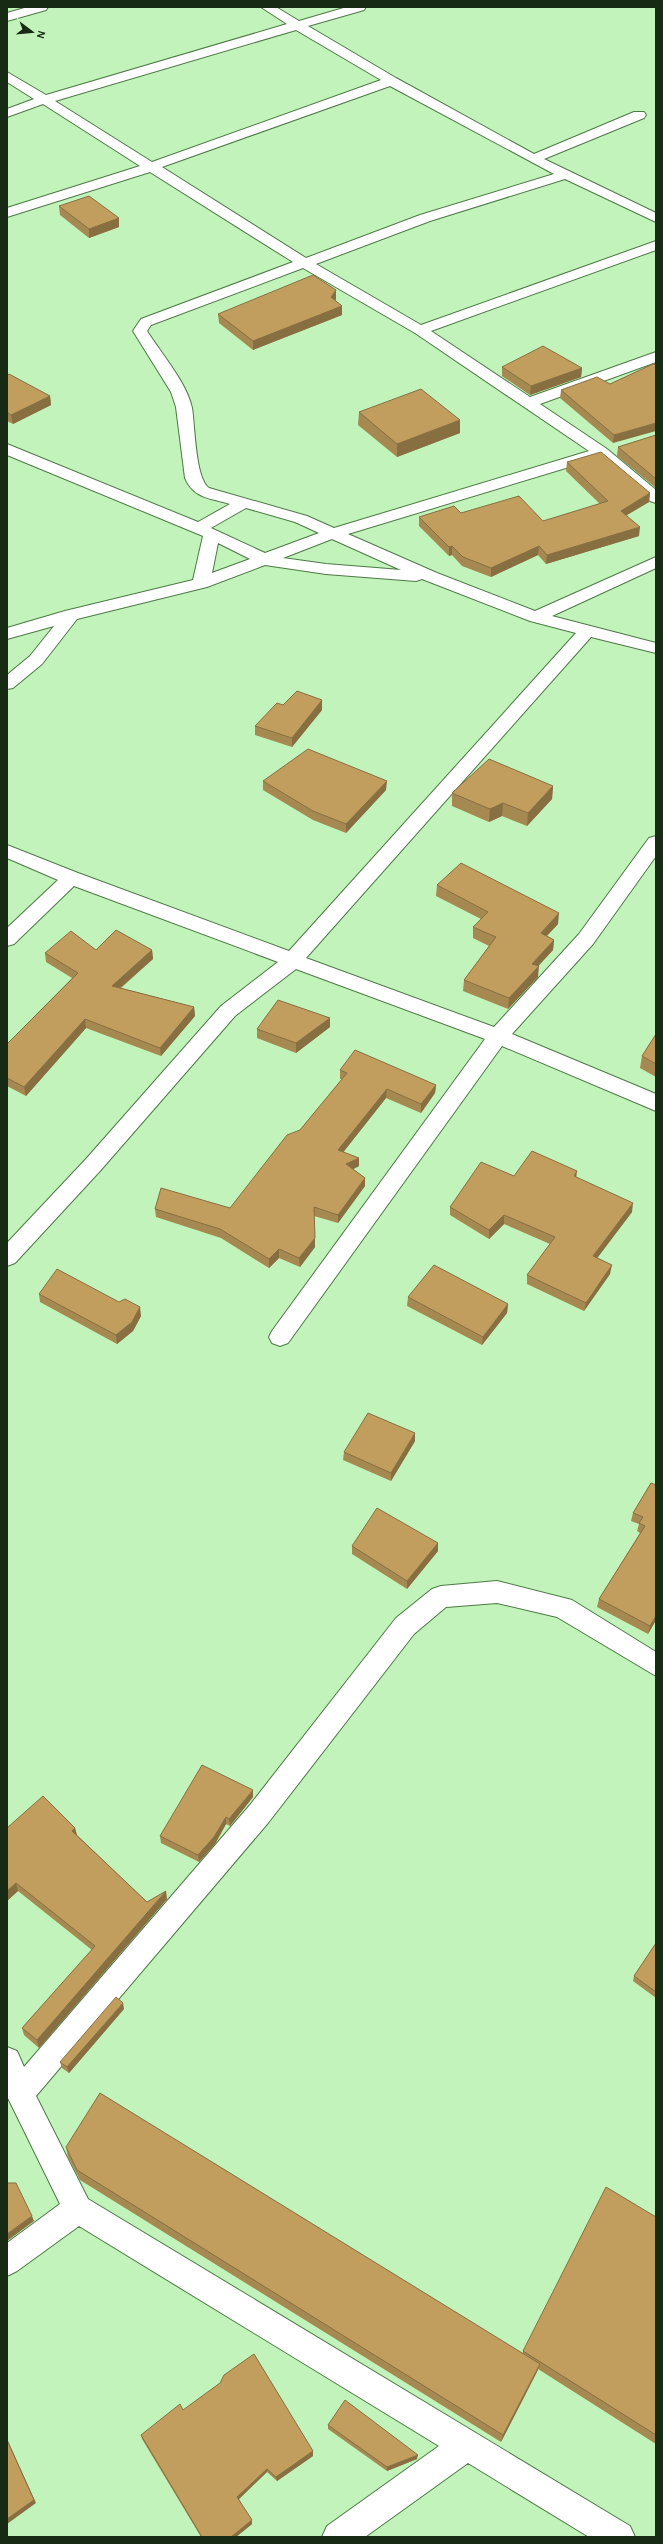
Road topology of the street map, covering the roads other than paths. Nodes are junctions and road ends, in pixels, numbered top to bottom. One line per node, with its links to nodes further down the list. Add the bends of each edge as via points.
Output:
1 (42, 7): 4 (street)
2 (267, 7): 5 (street)
3 (360, 7): 5 (street)
4 (7, 17)
5 (297, 24): 7 (street); 8 (street)
6 (7, 76): 8 (street)
7 (391, 81): 11 (street); 12 (street)
8 (43, 100): 9 (street); 12 (street)
9 (7, 113)
10 (639, 115): 11 (street)
11 (533, 159): 13 (street)
12 (153, 166): 14 (street); 17 (street)
13 (566, 175): 15 (street); 17 (street, via 425,218)
14 (7, 213)
15 (656, 218)
16 (656, 244): 18 (street)
17 (306, 264): 18 (street); 25 (street, via 146,322 140,331 179,392 184,407 193,478 197,487 213,495)
18 (420, 330): 20 (street)
19 (656, 357): 20 (street)
20 (528, 403): 23 (street)
21 (622, 446): 23 (street)
22 (7, 449): 26 (street)
23 (601, 452): 24 (street); 27 (street)
24 (656, 498)
25 (244, 503): 26 (street); 27 (street, via 301,519)
26 (205, 531): 28 (street); 31 (street)
27 (331, 534): 28 (street); 30 (street)
28 (266, 560): 30 (street, via 334,570); 31 (street)
29 (656, 562): 33 (street)
30 (431, 577): 33 (street)
31 (202, 583): 32 (street)
32 (71, 615): 35 (street); 37 (street, via 36,660)
33 (536, 617): 34 (street)
34 (588, 630): 36 (street); 42 (street)
35 (7, 634)
36 (656, 648)
37 (7, 684)
38 (656, 842): 43 (street, via 586,939)
39 (7, 851): 40 (street)
40 (71, 878): 41 (street); 42 (street)
41 (7, 939)
42 (292, 961): 43 (street); 45 (street, via 228,1011 93,1165)
43 (498, 1036): 44 (street); 46 (street)
44 (656, 1104)
45 (7, 1257)
46 (280, 1337)
47 (656, 1665): 49 (street, via 563,1608 497,1592 441,1597 405,1626 259,1814)
48 (7, 2061): 49 (street)
49 (20, 2093): 50 (street)
50 (78, 2209): 51 (street); 52 (street)
51 (7, 2261)
52 (468, 2444): 53 (street); 54 (street)
53 (338, 2537)
54 (619, 2537)

